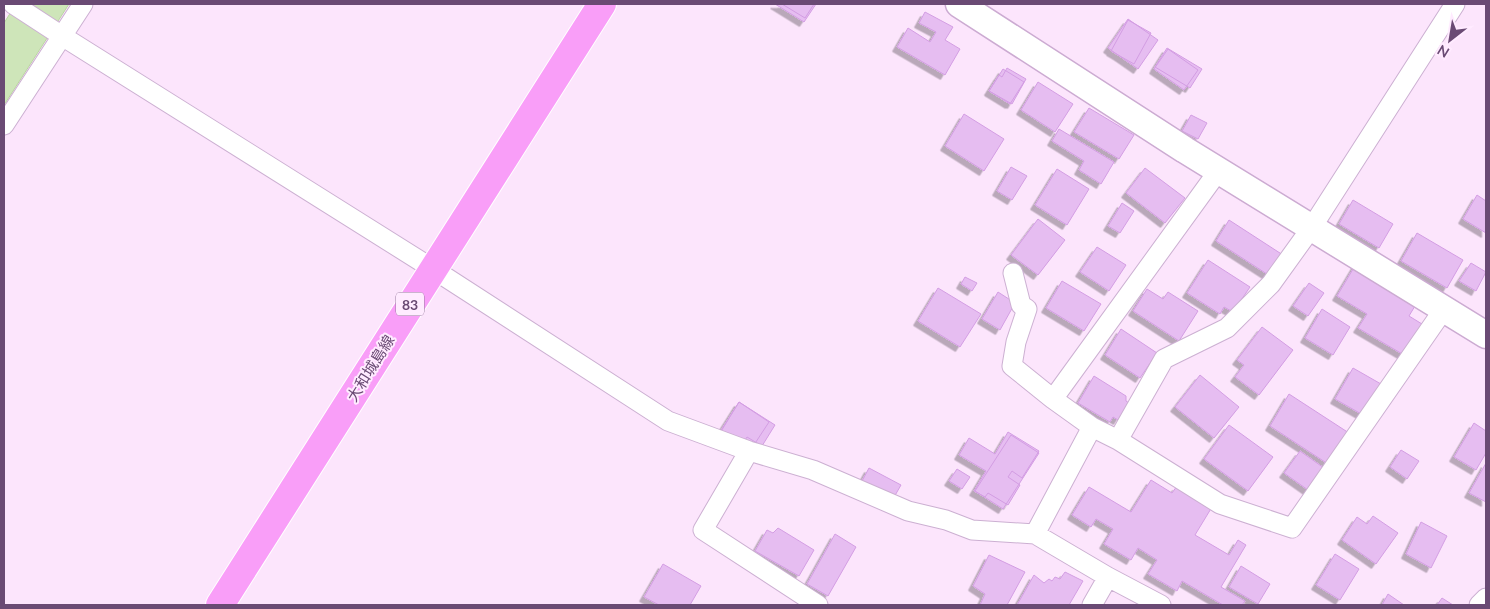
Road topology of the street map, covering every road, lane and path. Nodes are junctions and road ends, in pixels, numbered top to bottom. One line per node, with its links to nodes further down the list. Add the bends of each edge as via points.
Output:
1 (13, 4): 6 (street)
2 (82, 4): 6 (street)
3 (602, 4): 10 (main road, 大和城島線 / 83)
4 (959, 4): 8 (street)
5 (1455, 4): 9 (street)
6 (62, 36): 7 (street); 10 (street)
7 (4, 125)
8 (1219, 170): 9 (street); 14 (street)
9 (1312, 227): 12 (street); 16 (street, via 1271,284 1227,328 1164,359)
10 (433, 269): 17 (street, via 668,420); 21 (main road, 大和城島線 / 83)
11 (1013, 274): 14 (street, via 1021,305 1027,308 1012,366)
12 (1444, 309): 13 (street); 16 (street, via 1292,528 1220,504)
13 (1486, 335)
14 (1053, 399): 15 (street)
15 (1092, 426): 16 (street); 18 (street)
16 (1118, 440)
17 (750, 451): 18 (street, via 813,470 908,511 972,530); 22 (street, via 703,530)
18 (1035, 534): 19 (street)
19 (1108, 577): 23 (street); 24 (street)
20 (1486, 598): 25 (street)
21 (220, 605)
22 (818, 605)
23 (1092, 605)
24 (1161, 605)
25 (1479, 605)

